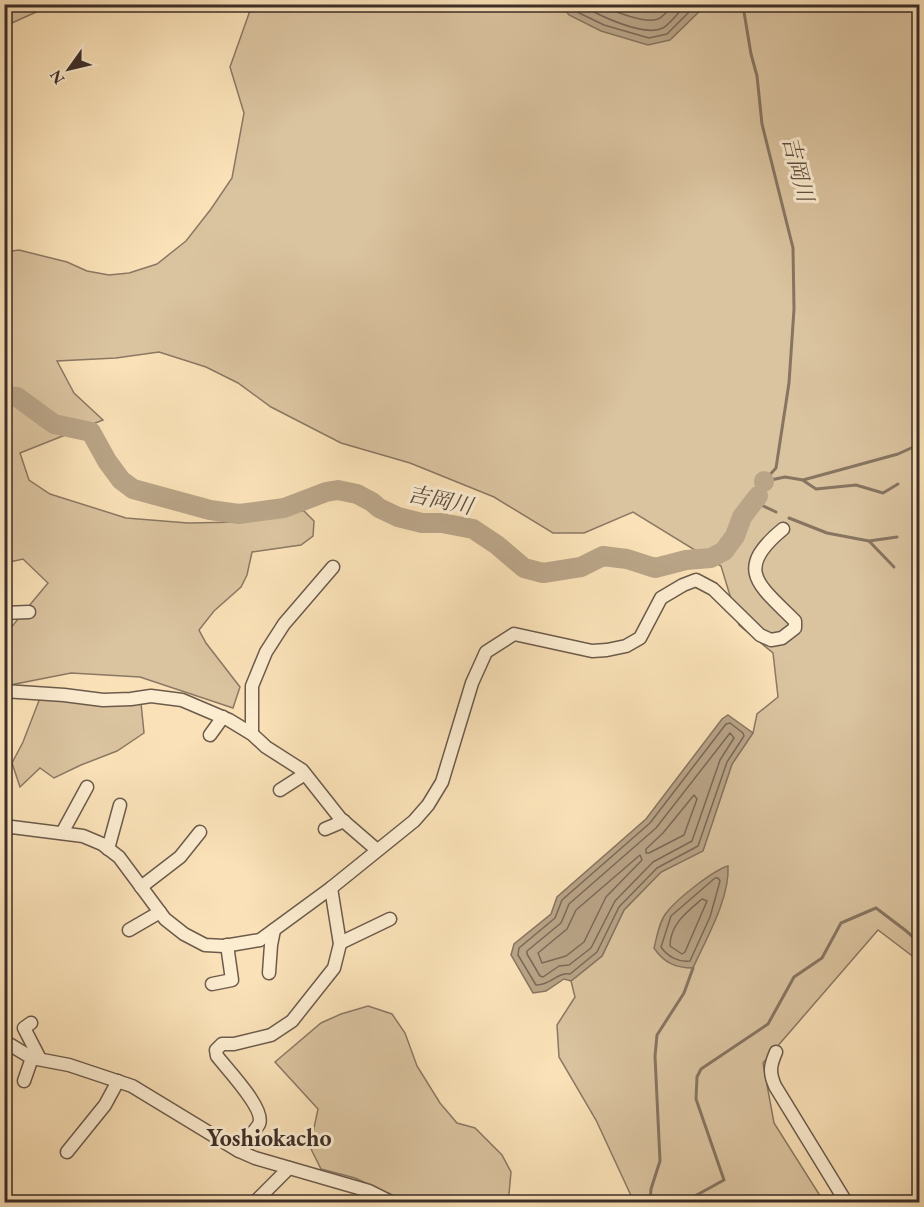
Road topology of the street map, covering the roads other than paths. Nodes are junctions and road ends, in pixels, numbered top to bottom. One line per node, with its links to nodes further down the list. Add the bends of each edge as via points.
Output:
1 (783, 529): 19 (street, via 769,541 755,564 758,582 795,621 795,628 782,638 771,640 760,635 713,589 696,579 661,598 640,638 626,646 592,651 514,634 486,652 472,682 442,782 414,821)
2 (333, 567): 7 (street, via 284,624 266,652 252,686)
3 (29, 612): 4 (street)
4 (4, 613)
5 (4, 691): 6 (street, via 103,700 151,696 182,699)
6 (223, 717): 7 (street); 8 (street)
7 (252, 734): 9 (street)
8 (210, 735)
9 (305, 774): 11 (street); 13 (street)
10 (87, 787): 17 (street)
11 (280, 790)
12 (120, 805): 18 (street)
13 (344, 820): 15 (street); 19 (street)
14 (4, 825): 17 (street)
15 (325, 829)
16 (200, 832): 20 (street, via 180,857)
17 (62, 833): 18 (street, via 83,836)
18 (108, 849): 20 (street, via 119,857)
19 (377, 850): 21 (street)
20 (141, 887): 22 (street)
21 (331, 888): 25 (street); 26 (street)
22 (160, 912): 24 (street); 27 (street, via 184,934 205,945)
23 (390, 919): 26 (street)
24 (129, 930)
25 (274, 930): 27 (street, via 260,940); 28 (street)
26 (340, 943): 36 (street, via 334,968 292,1021 271,1035 222,1044 216,1050 261,1118)
27 (227, 945): 29 (street, via 232,980)
28 (269, 973)
29 (212, 984)
30 (31, 1023): 33 (street, via 24,1028)
31 (4, 1041): 33 (street)
32 (776, 1052): 41 (street, via 769,1073 775,1086)
33 (36, 1058): 34 (street); 35 (street)
34 (24, 1081)
35 (118, 1081): 36 (street); 37 (street, via 105,1105)
36 (238, 1151): 38 (street)
37 (67, 1152)
38 (289, 1168): 39 (street); 40 (street, via 369,1191)
39 (255, 1203)
40 (391, 1203)
41 (846, 1203)

